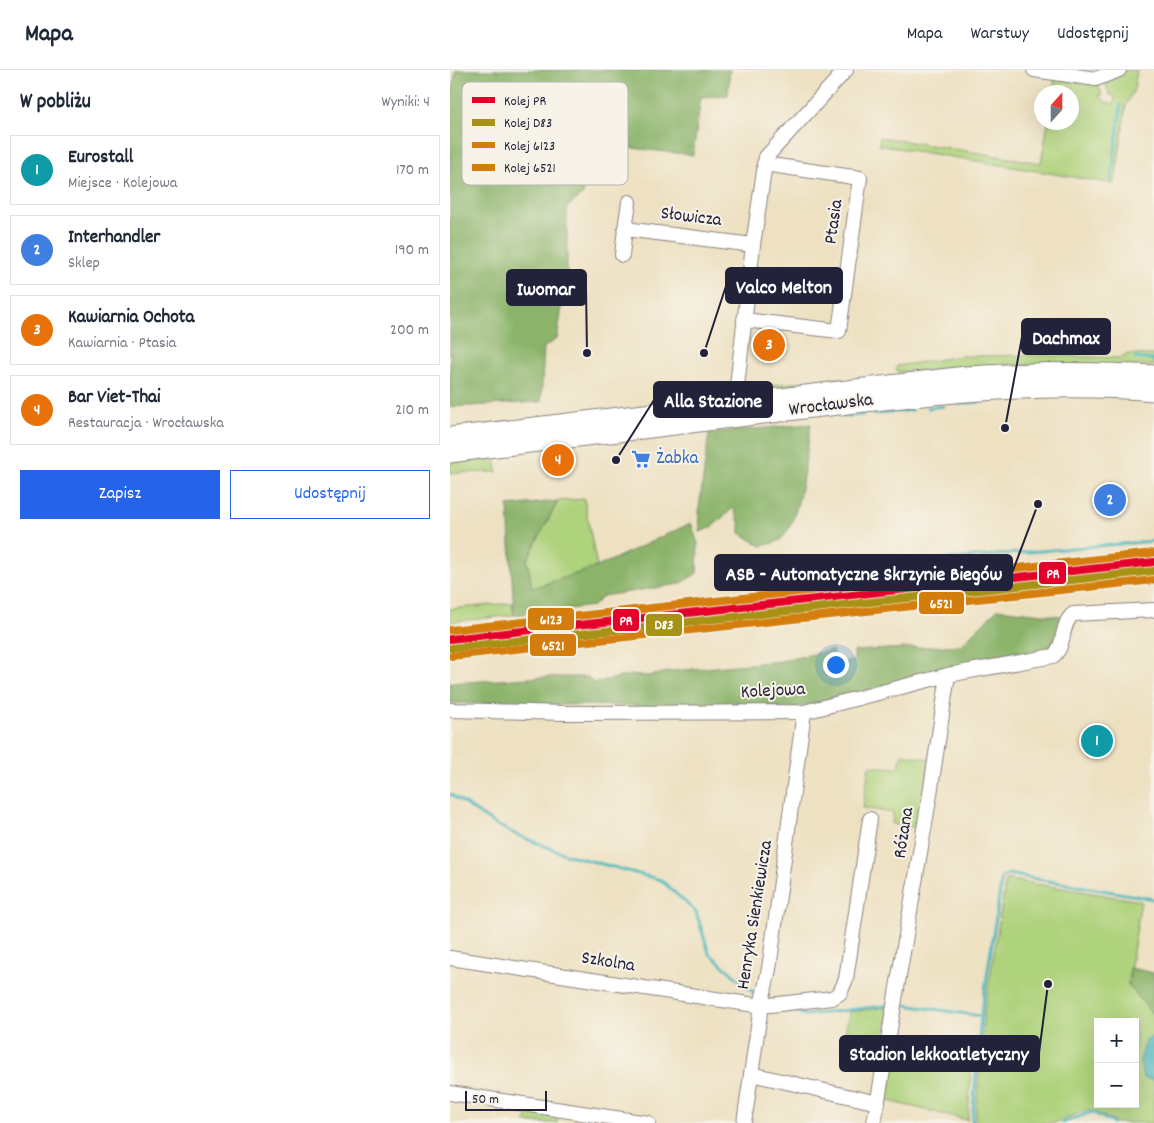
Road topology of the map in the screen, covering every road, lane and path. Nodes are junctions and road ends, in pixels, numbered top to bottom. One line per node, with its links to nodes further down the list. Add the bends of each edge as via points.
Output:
1 (846, 70): 4 (street, via 770,152)
2 (1034, 70): 3 (street, via 1096,79)
3 (1119, 70)
4 (764, 164): 7 (street); 9 (street, Ptasia, via 860,178 839,331)
5 (629, 202): 6 (street)
6 (625, 229): 7 (street, Słowicza); 8 (street)
7 (753, 245): 9 (street)
8 (622, 254)
9 (744, 320): 12 (street)
10 (1154, 375): 12 (main road, Wrocławska, via 1110,372 992,374)
11 (1154, 391): 14 (main road, Wrocławska, via 1046,387 998,389 865,401)
12 (738, 402): 13 (main road, Wrocławska)
13 (450, 437)
14 (450, 453)
15 (1154, 610): 16 (street, Kolejowa, via 1073,614 1068,619 1058,652 1053,656)
16 (948, 675): 18 (street, Kolejowa); 24 (street, Różana)
17 (450, 710): 18 (street, Kolejowa)
18 (804, 712): 21 (street, Henryka Sienkiewicza, via 769,968)
19 (870, 819): 21 (street, Szkolna, via 844,988 832,998)
20 (450, 958): 21 (street, Szkolna)
21 (760, 1006): 22 (street, Henryka Sienkiewicza)
22 (751, 1074): 24 (street); 26 (street, Henryka Sienkiewicza)
23 (450, 1093): 25 (street)
24 (878, 1104): 27 (street, Różana)
25 (648, 1123)
26 (744, 1123)
27 (874, 1123)

